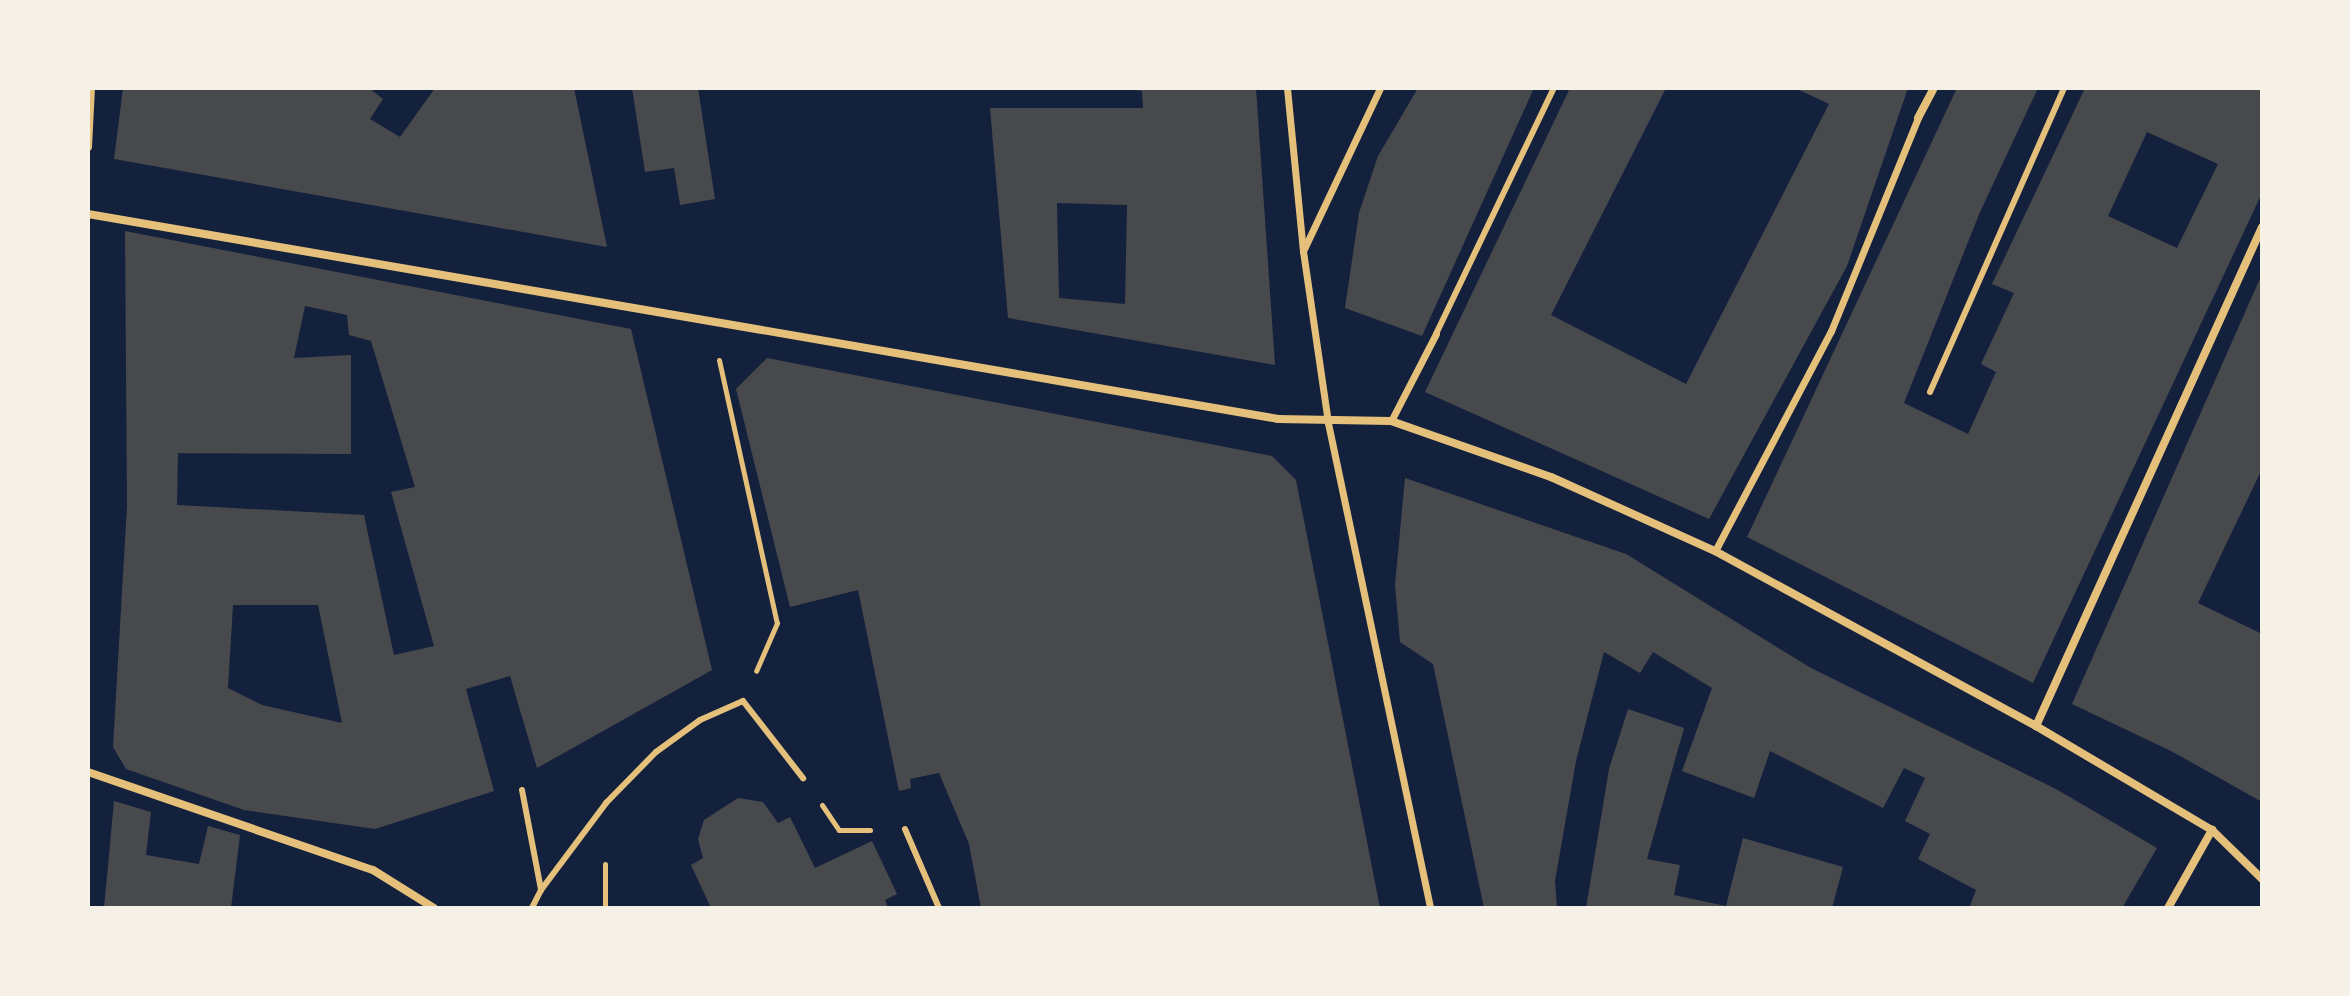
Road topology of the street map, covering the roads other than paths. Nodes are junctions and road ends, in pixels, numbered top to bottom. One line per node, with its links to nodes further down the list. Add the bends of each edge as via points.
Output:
1 (91, 88): 8 (street)
2 (1287, 88): 11 (street)
3 (1380, 88): 11 (street)
4 (1554, 88): 12 (lane)
5 (1934, 88): 7 (street)
6 (2064, 88): 13 (lane)
7 (1918, 118): 16 (street, via 1831,331)
8 (88, 147)
9 (88, 214): 15 (street, via 711,324)
10 (2262, 227): 17 (street)
11 (1303, 251): 15 (street)
12 (1436, 334): 14 (street)
13 (1930, 392)
14 (1391, 421): 15 (street); 16 (street, via 1551,477)
15 (1328, 423): 28 (street)
16 (1715, 551): 17 (street)
17 (2036, 726): 22 (street)
18 (88, 772): 25 (street, via 373,870)
19 (803, 778): 24 (lane, via 743,701 700,720 656,752 606,803)
20 (522, 790): 24 (lane)
21 (905, 829): 27 (lane)
22 (2212, 830): 23 (street); 29 (street)
23 (2262, 879)
24 (541, 890): 26 (lane)
25 (434, 908)
26 (532, 908)
27 (939, 908)
28 (1430, 908)
29 (2168, 908)

